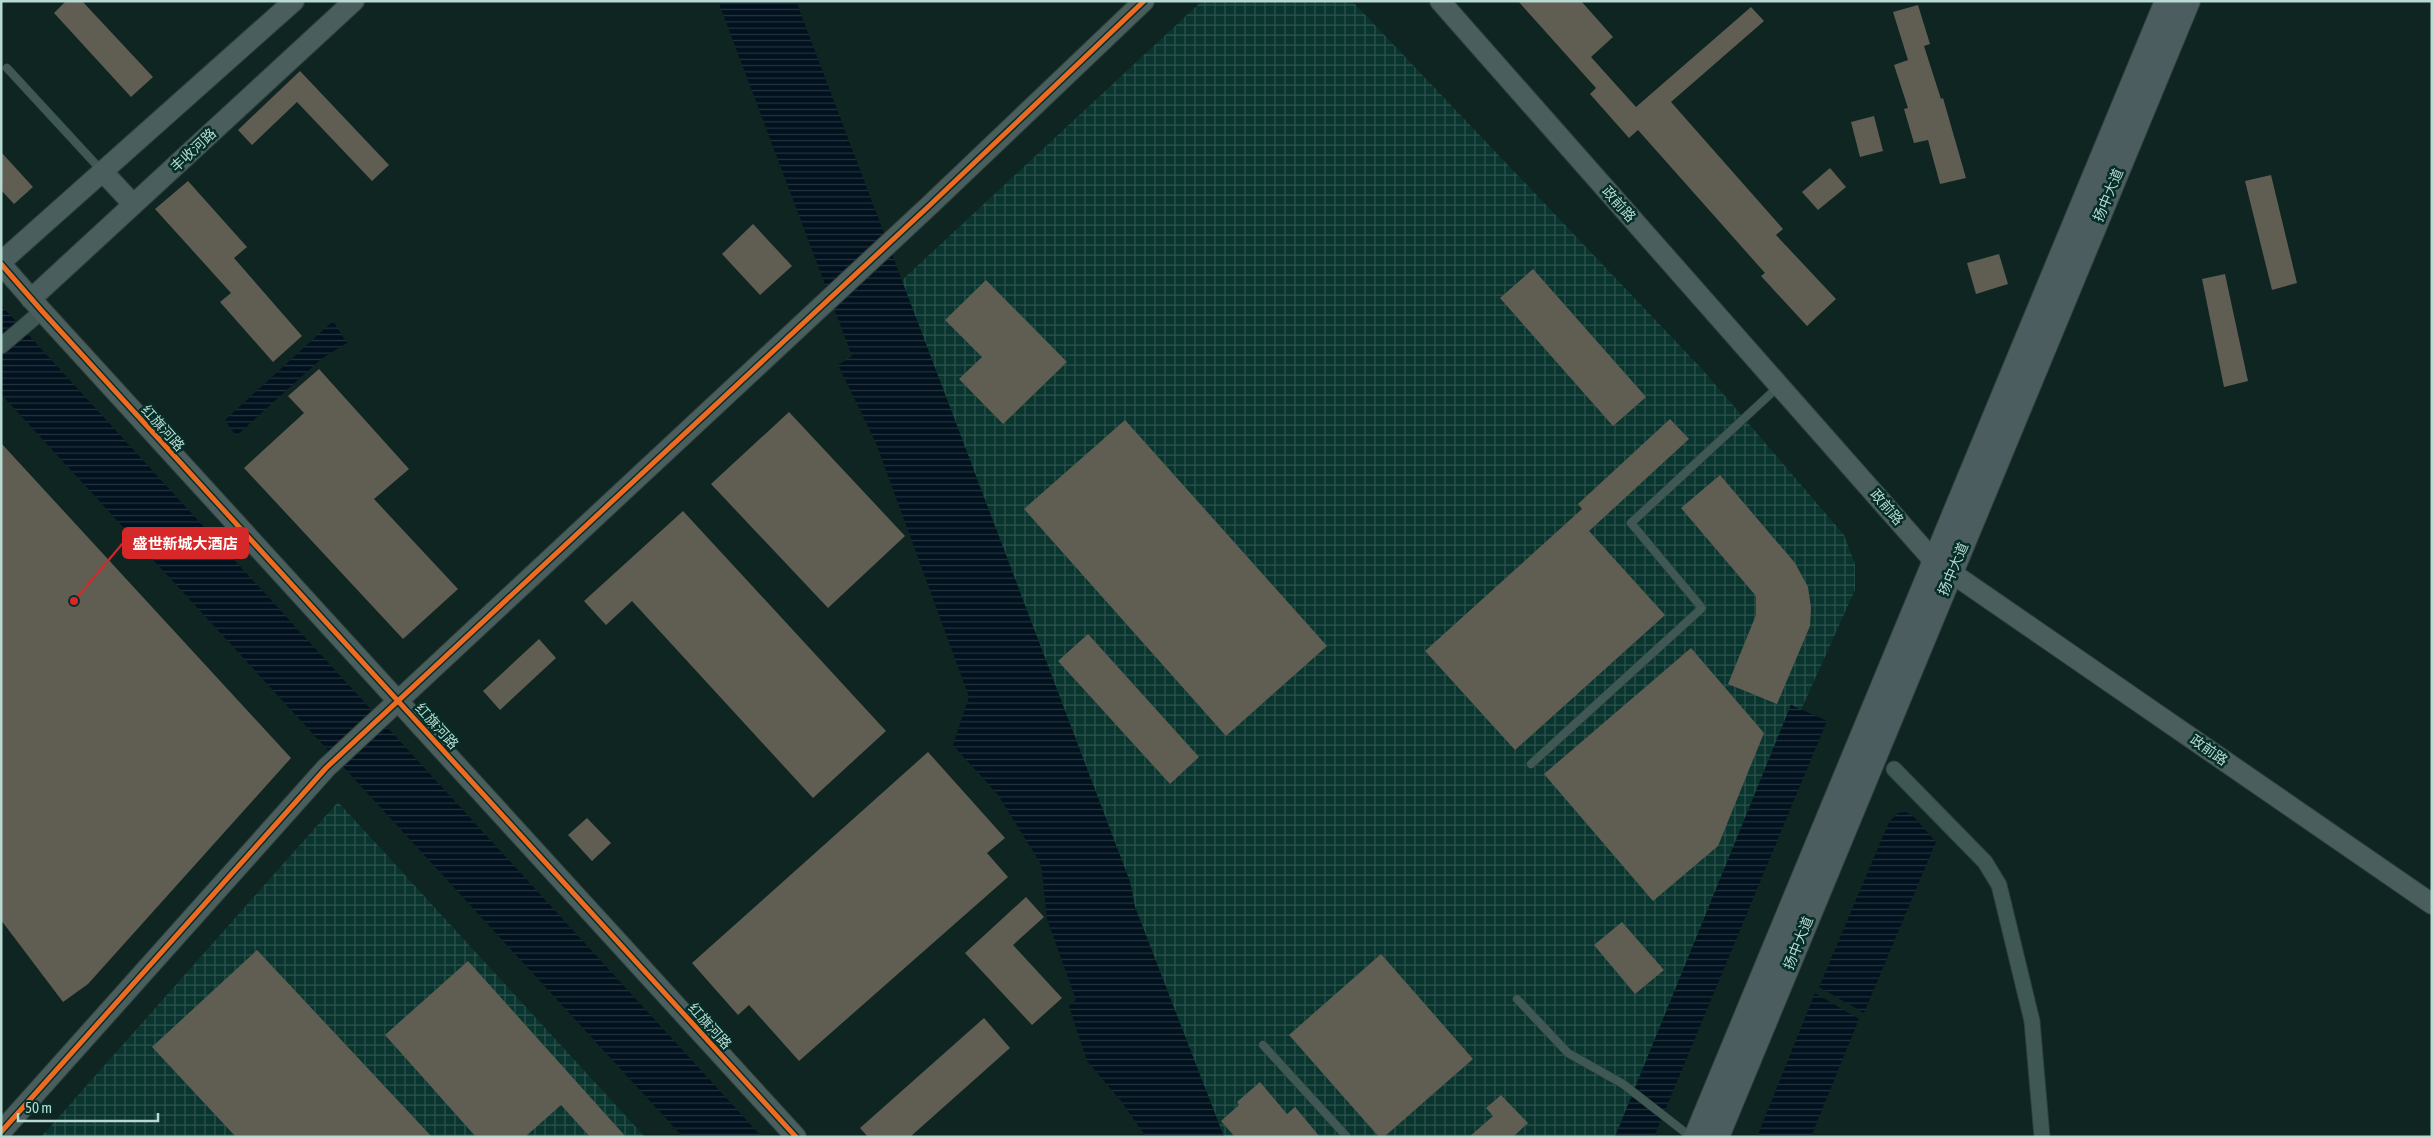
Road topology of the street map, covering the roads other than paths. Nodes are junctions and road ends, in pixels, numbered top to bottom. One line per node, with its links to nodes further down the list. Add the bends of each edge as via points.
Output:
1 (354, 1): 9 (street, 丰收河路)
2 (1144, 1): 15 (street)
3 (1440, 1): 13 (street, 政前路)
4 (2166, 1): 14 (main road, 扬中大道)
5 (2189, 1): 14 (main road, 扬中大道)
6 (285, 4): 8 (street)
7 (7, 68): 8 (lane)
8 (104, 173): 9 (street); 10 (street)
9 (133, 204): 11 (street, 丰收河路)
10 (1, 263): 11 (street, 红旗河路)
11 (35, 310): 12 (street); 15 (street, 红旗河路)
12 (1, 346)
13 (1780, 385): 14 (street, 政前路); 16 (lane, via 1631,523 1702,608)
14 (1942, 566): 18 (street, 政前路); 24 (main road, 扬中大道); 25 (main road, 扬中大道)
15 (394, 705): 21 (street, via 326,768); 22 (street, 红旗河路)
16 (1531, 764)
17 (1894, 769): 26 (street, via 1984,862 1999,885 2032,1021)
18 (2432, 904)
19 (1517, 999): 24 (lane, via 1568,1053 1622,1084)
20 (1262, 1045): 23 (lane)
21 (1, 1132)
22 (796, 1137)
23 (1347, 1137)
24 (1693, 1137)
25 (1718, 1137)
26 (2042, 1137)

